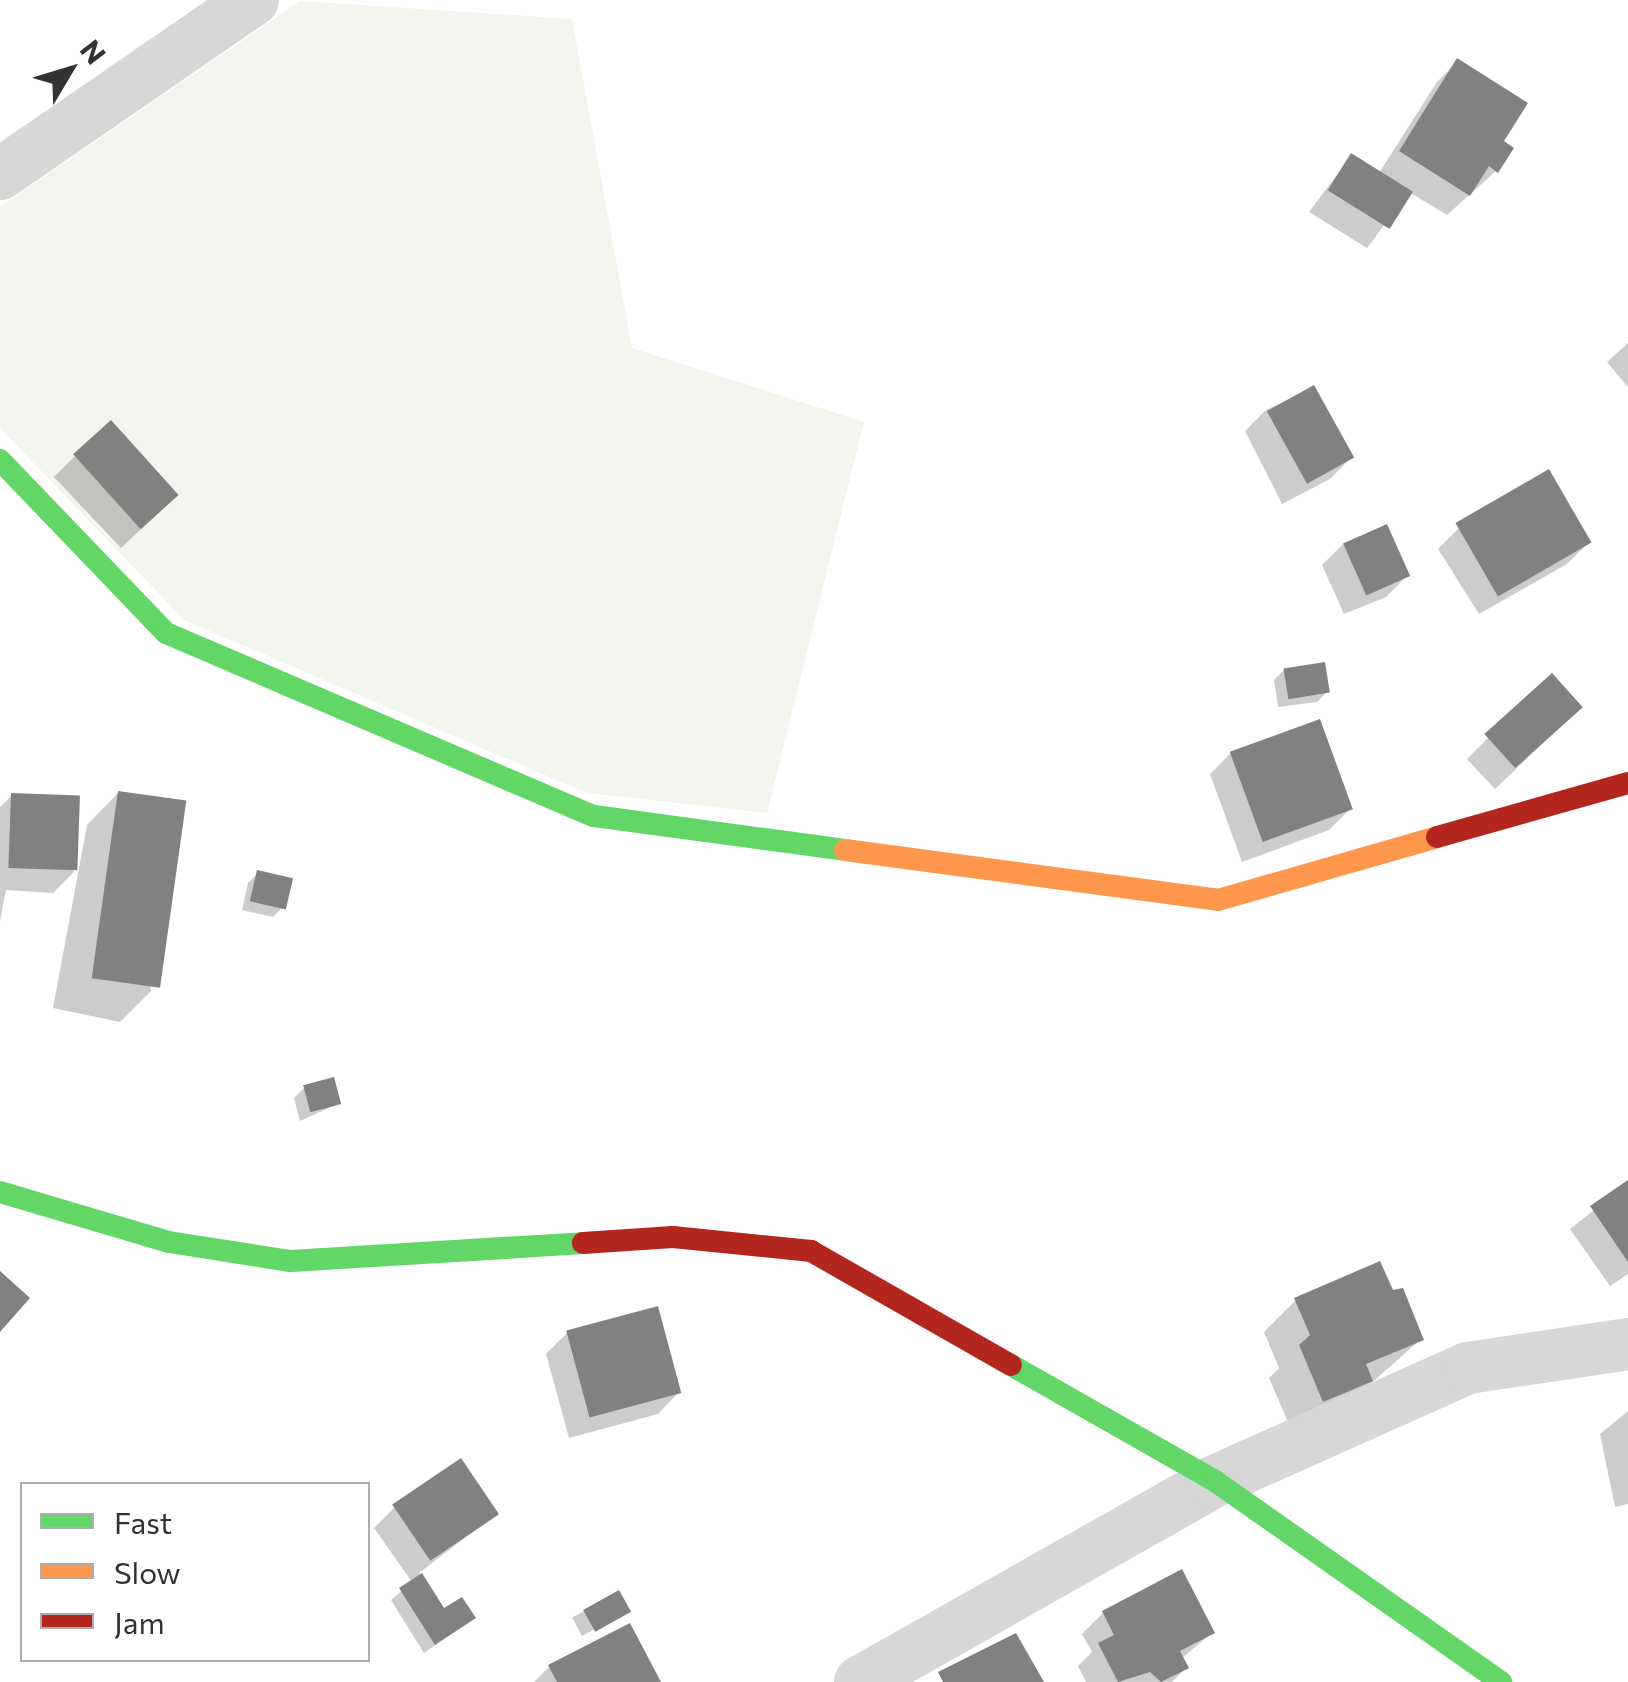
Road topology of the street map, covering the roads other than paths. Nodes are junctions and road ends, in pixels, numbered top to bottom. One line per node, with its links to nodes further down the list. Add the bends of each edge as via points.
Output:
1 (253, 0): 2 (street)
2 (0, 174)
3 (0, 460): 4 (street, via 166,633 594,816 1218,900)
4 (1628, 782)
5 (0, 1192): 7 (street, via 169,1242 291,1262 673,1238 810,1251)
6 (1628, 1344): 7 (street, via 1468,1368)
7 (1216, 1481): 8 (street); 9 (street)
8 (860, 1682)
9 (1501, 1682)

